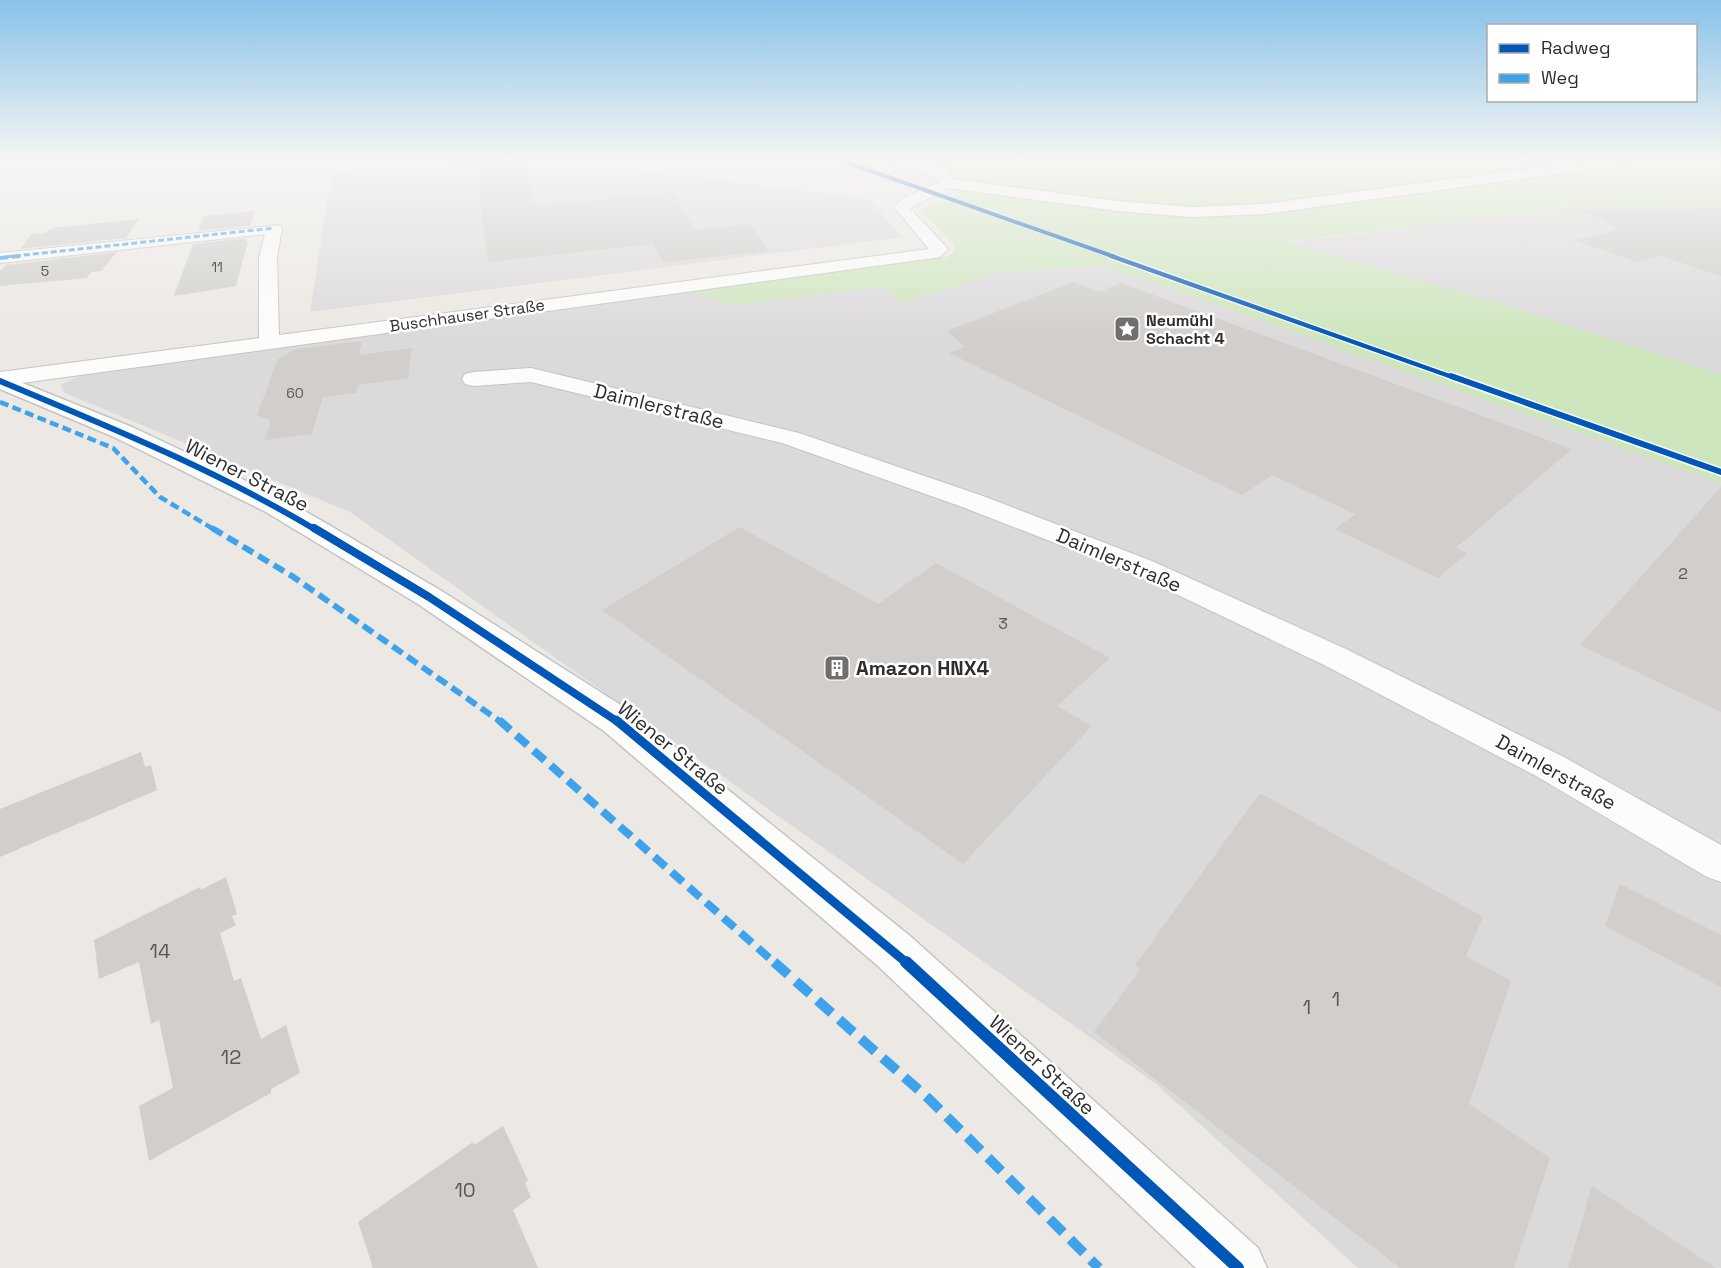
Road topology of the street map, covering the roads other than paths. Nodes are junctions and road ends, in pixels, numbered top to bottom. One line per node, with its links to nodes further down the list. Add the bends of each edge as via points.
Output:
1 (914, 220): 3 (street, Buschhauser Straße, via 939,249 934,253)
2 (0, 258): 3 (street, via 274,228 268,258)
3 (269, 342): 5 (street, Buschhauser Straße)
4 (473, 379): 6 (street, Daimlerstraße, via 531,375 790,438 1111,555 1335,657 1517,750)
5 (0, 380): 7 (street, Wiener Straße, via 123,432 276,506 429,597 617,721 894,951)
6 (1721, 866)
7 (1238, 1268)

